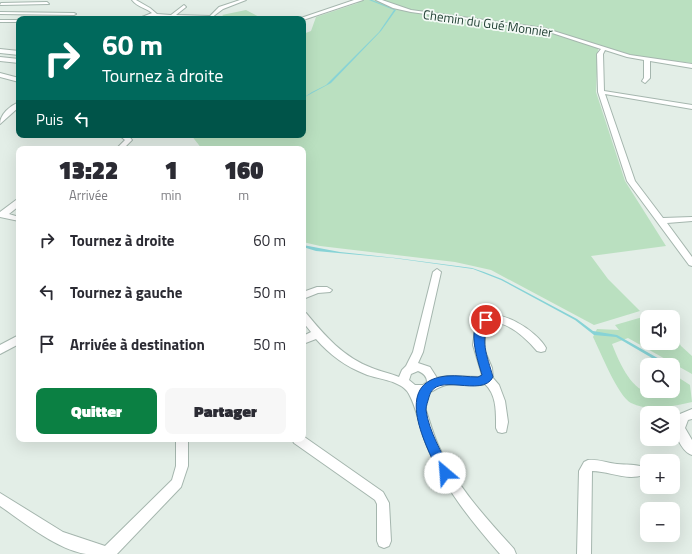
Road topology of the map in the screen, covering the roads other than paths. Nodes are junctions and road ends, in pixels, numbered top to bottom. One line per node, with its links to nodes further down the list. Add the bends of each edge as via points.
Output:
1 (134, 0): 10 (street, via 137,4 149,7)
2 (244, 0): 14 (street, via 221,8)
3 (360, 0): 15 (street)
4 (378, 0): 18 (street, Chemin du Gué Monnier, via 411,11 544,29)
5 (2, 3): 6 (street)
6 (47, 3)
7 (184, 6): 13 (street)
8 (0, 13): 9 (street)
9 (74, 14)
10 (153, 15): 11 (street); 12 (street)
11 (150, 16)
12 (162, 16)
13 (172, 16)
14 (212, 16)
15 (306, 17)
16 (0, 21): 17 (street)
17 (16, 21)
18 (604, 48): 23 (street, Chemin du Gué Monnier); 28 (street, via 600,54)
19 (0, 51): 20 (street)
20 (16, 53)
21 (0, 59): 22 (street)
22 (16, 60)
23 (647, 60): 24 (street, Chemin du Gué Monnier); 27 (street)
24 (692, 66)
25 (0, 75): 26 (street)
26 (16, 79)
27 (645, 81)
28 (601, 92): 30 (street); 38 (street, via 631,181)
29 (16, 106): 31 (street)
30 (692, 106)
31 (0, 122)
32 (128, 138): 33 (street, via 129,140)
33 (122, 146)
34 (16, 204): 35 (street)
35 (1, 214): 36 (street)
36 (16, 218)
37 (692, 219): 38 (street)
38 (660, 221): 39 (street)
39 (692, 263)
40 (437, 272): 49 (street)
41 (327, 290): 42 (street, via 317,290)
42 (306, 295)
43 (306, 319): 44 (street)
44 (317, 334): 45 (street); 51 (street, via 330,350 352,364 380,375)
45 (306, 339)
46 (16, 341): 48 (street)
47 (541, 348): 52 (street, via 527,334 503,320 486,320 481,325 478,345 488,372)
48 (0, 350)
49 (418, 352): 50 (street); 51 (street)
50 (422, 368): 51 (street); 53 (street)
51 (408, 379): 53 (street); 54 (street)
52 (486, 379): 53 (street); 56 (street, via 495,389 502,415)
53 (429, 383): 54 (street)
54 (420, 408): 64 (street, via 433,449 449,481 470,510)
55 (692, 414): 59 (street, via 684,417 679,428)
56 (502, 428)
57 (182, 442): 63 (street, via 182,466 176,483)
58 (302, 442): 62 (street, via 379,496 383,503)
59 (692, 450)
60 (639, 471): 65 (street, via 620,470 597,464 588,466 585,471)
61 (1, 500): 63 (street, via 58,537)
62 (384, 541)
63 (107, 554)
64 (509, 554)
65 (584, 554)

